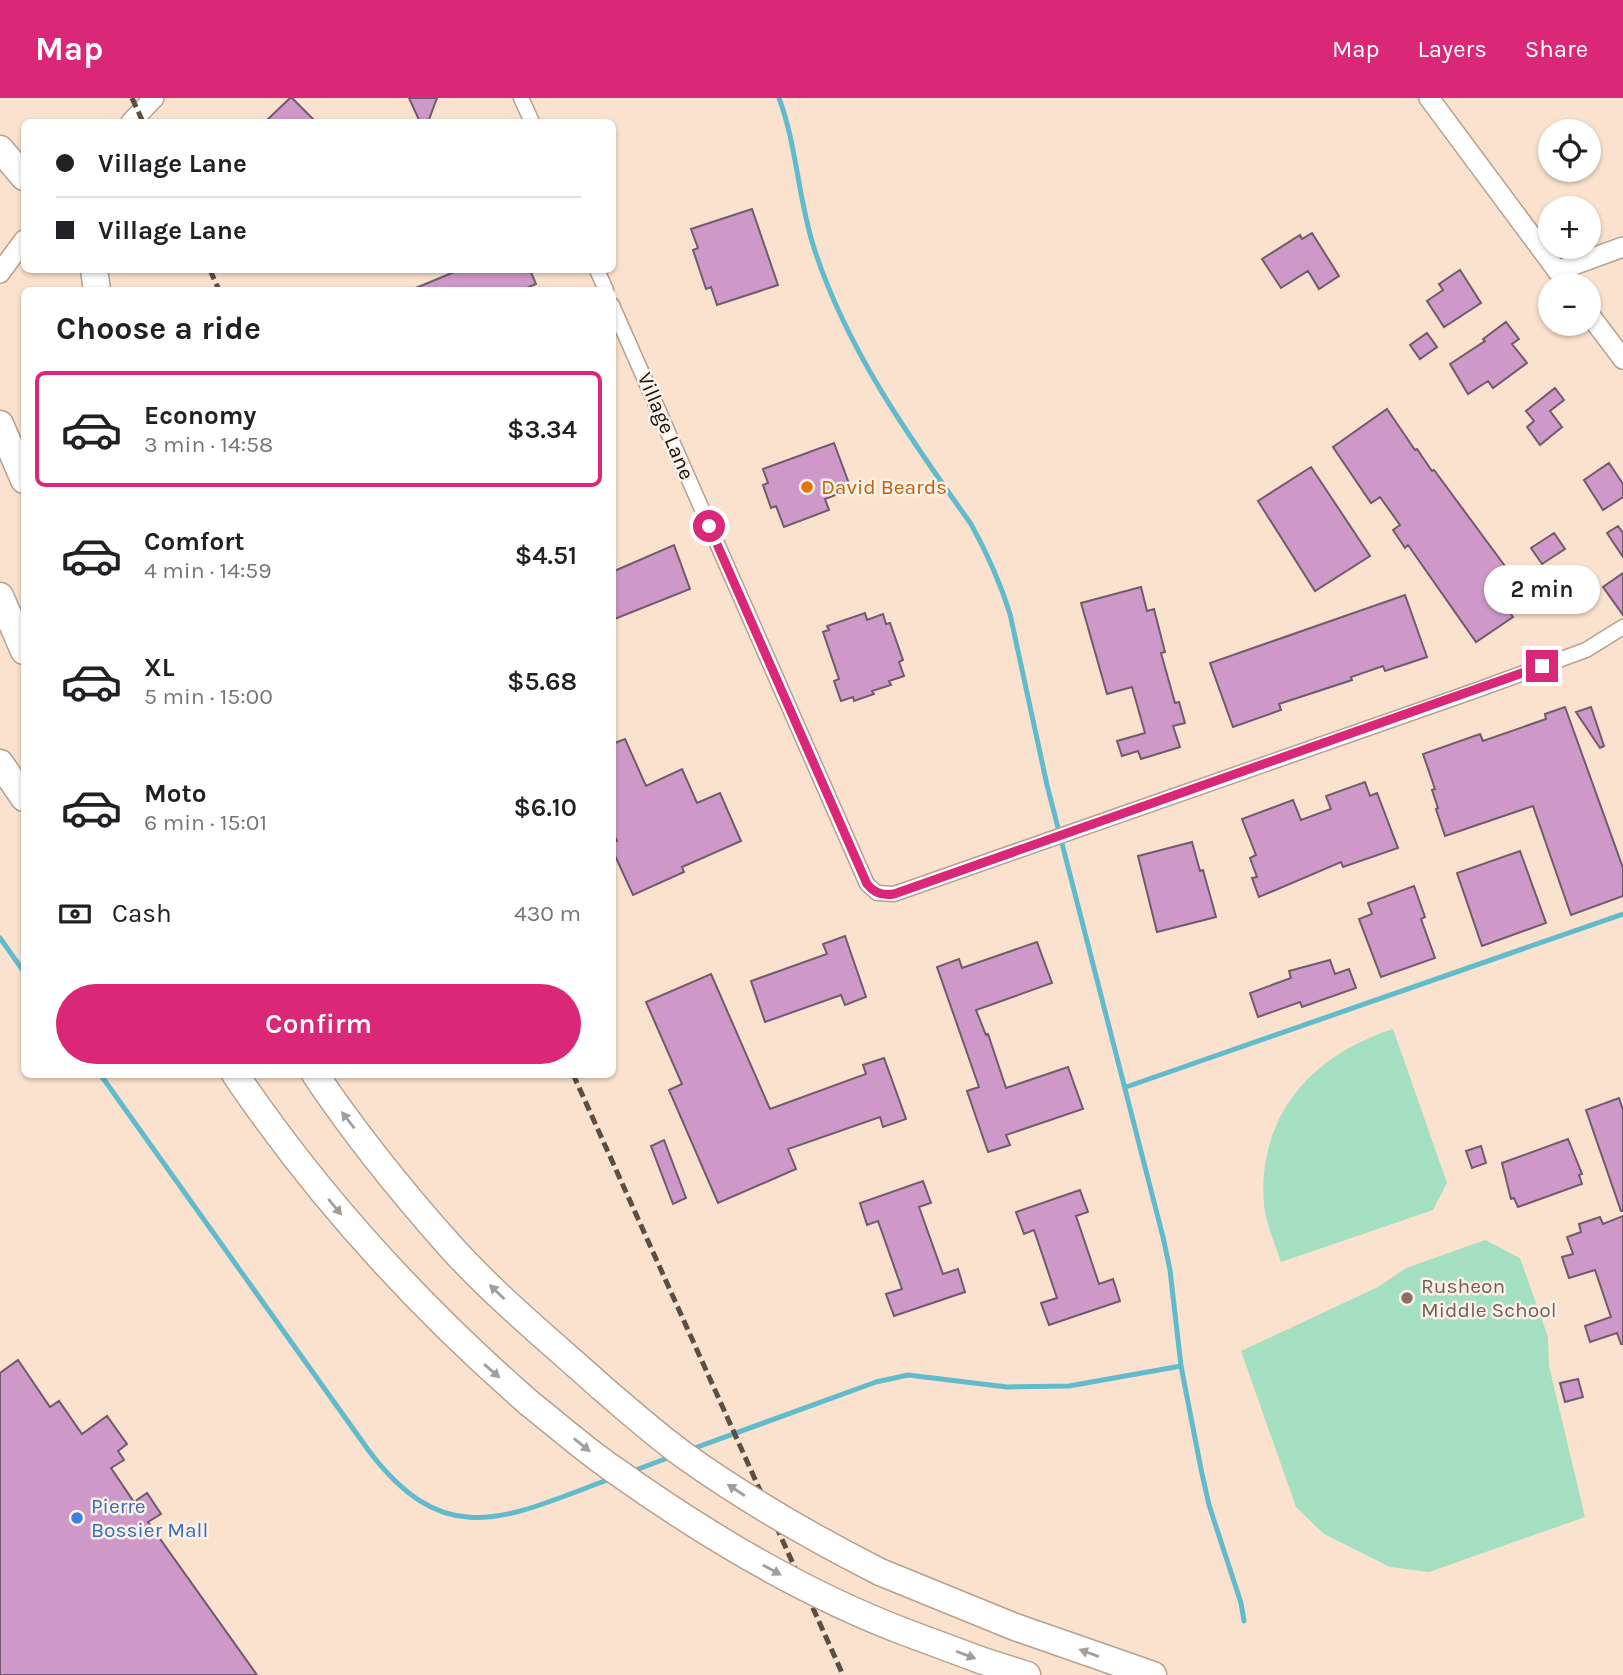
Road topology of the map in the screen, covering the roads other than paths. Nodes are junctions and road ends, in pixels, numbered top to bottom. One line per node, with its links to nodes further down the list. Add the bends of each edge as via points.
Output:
1 (154, 98): 4 (main road)
2 (521, 98): 5 (street)
3 (1429, 98): 11 (main road)
4 (134, 119)
5 (531, 119)
6 (0, 149): 7 (highway)
7 (21, 174)
8 (21, 244): 10 (main road)
9 (1623, 247): 12 (main road)
10 (0, 273)
11 (1559, 273)
12 (1573, 273)
13 (616, 314): 19 (street, Village Lane, via 869,887 881,894 894,894 1562,659)
14 (1601, 330): 15 (main road)
15 (1623, 359)
16 (0, 425): 17 (highway)
17 (21, 473)
18 (0, 596): 20 (highway)
19 (1623, 627)
20 (21, 644)
21 (0, 763): 22 (highway)
22 (21, 794)
23 (222, 1078): 26 (highway)
24 (237, 1078): 26 (highway)
25 (317, 1078): 28 (highway, one-way to 25, bridge, via 1015,1627 880,1572 796,1528 684,1455 601,1387 451,1247)
26 (301, 1167): 27 (highway, one-way to 27, bridge, via 410,1292 470,1351 611,1468 728,1544 828,1600)
27 (1027, 1675)
28 (1153, 1675)

